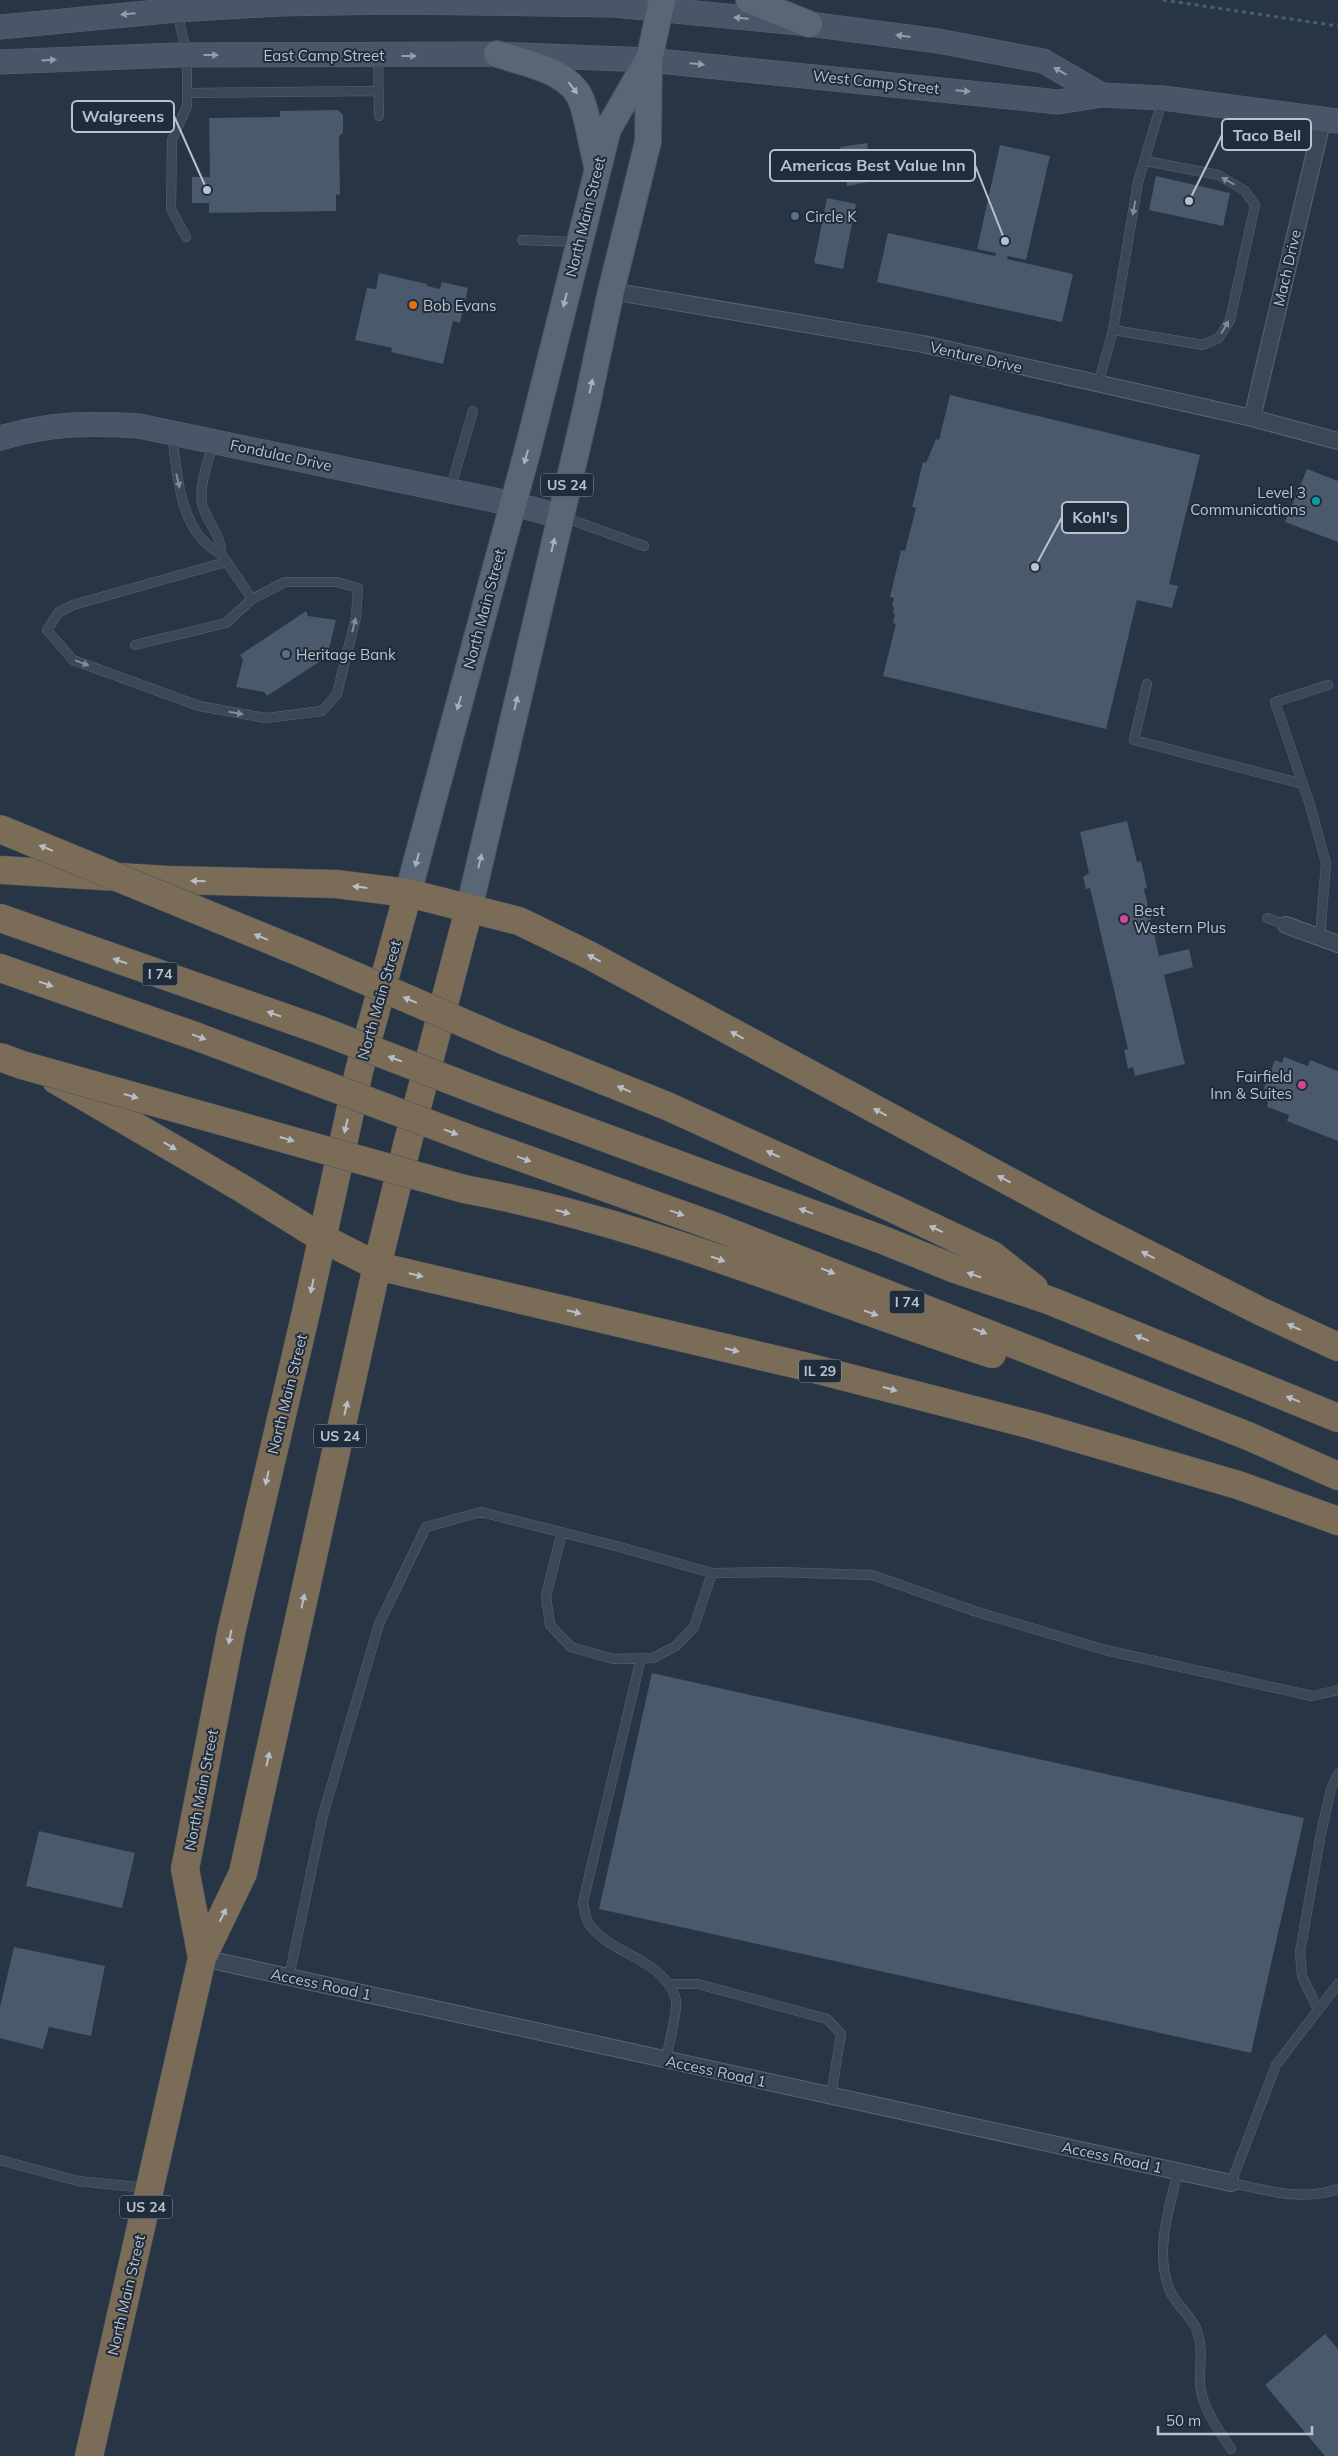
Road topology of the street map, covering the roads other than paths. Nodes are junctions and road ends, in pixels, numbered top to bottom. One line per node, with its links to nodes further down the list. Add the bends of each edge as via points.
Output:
1 (750, 0): 4 (main road)
2 (661, 5): 3 (main road, via 394,2); 4 (main road, West Camp Street, one-way to 2); 9 (main road, North Main Street / US 24)
3 (177, 10): 5 (main road, one-way to 5); 7 (lane)
4 (809, 24): 13 (main road, West Camp Street, one-way to 4, via 1043,61 938,41)
5 (0, 27)
6 (497, 54): 8 (main road, East Camp Street, one-way to 6); 9 (main road, East Camp Street); 18 (main road, one-way to 18, via 568,81 583,104)
7 (186, 55): 8 (main road, East Camp Street, one-way to 8); 10 (main road, East Camp Street, one-way to 7); 12 (lane)
8 (378, 56): 11 (lane)
9 (648, 60): 13 (main road, West Camp Street, one-way to 13, via 1058,102); 18 (main road, North Main Street / US 24, via 608,129); 22 (main road, North Main Street / US 24, via 648,142)
10 (0, 62)
11 (378, 91): 12 (lane); 15 (lane)
12 (187, 93): 19 (lane, via 187,106 172,140 171,209)
13 (1102, 95): 14 (main road, West Camp Street)
14 (1163, 98): 16 (main road, West Camp Street); 17 (lane)
15 (379, 116)
16 (1330, 119): 26 (street, Mach Drive)
17 (1146, 161): 23 (lane, one-way to 23, via 1138,182); 23 (lane, one-way to 17, via 1203,345 1219,338 1230,320 1255,206 1244,190 1218,176)
18 (598, 168): 21 (main road, North Main Street / US 24)
19 (186, 237)
20 (522, 240): 21 (lane)
21 (579, 242): 32 (main road, North Main Street / US 24, one-way to 32)
22 (611, 291): 24 (street, Venture Drive, via 922,344); 33 (main road, North Main Street / US 24, one-way to 22)
23 (1113, 330): 24 (lane)
24 (1098, 385): 26 (street, Venture Drive)
25 (473, 411): 31 (lane)
26 (1252, 418): 30 (street, Venture Drive)
27 (172, 433): 28 (main road, Fondulac Drive, via 139,426 96,423 35,427); 29 (main road, Fondulac Drive); 35 (lane, one-way to 35, via 177,481 193,528 209,548)
28 (0, 438)
29 (213, 441): 31 (main road, Fondulac Drive); 35 (lane, via 203,483 202,503 221,545)
30 (1338, 441)
31 (450, 490): 32 (main road, Fondulac Drive)
32 (513, 504): 33 (main road, Fondulac Drive); 43 (main road, North Main Street / US 24, one-way to 43)
33 (560, 516): 34 (lane); 44 (main road, North Main Street / US 24, one-way to 33)
34 (644, 546)
35 (223, 558): 36 (lane); 36 (lane, one-way to 36, via 72,605 59,612 47,630 74,660 198,706 266,718 322,710 337,694 356,617 358,588 337,582 285,582)
36 (252, 599): 37 (lane, via 226,623)
37 (135, 645)
38 (1146, 684): 40 (lane, via 1134,740)
39 (1328, 685): 40 (lane, via 1275,702)
40 (1303, 784): 48 (lane, via 1326,863)
41 (0, 829): 55 (highway, one-way to 41, bridge, via 992,1255 675,1110)
42 (0, 870): 43 (highway, one-way to 42, via 336,884 169,880)
43 (408, 893): 44 (highway); 53 (highway, North Main Street / US 24, one-way to 53, via 359,1071)
44 (469, 909): 54 (highway, North Main Street / US 24); 56 (highway, one-way to 44, via 1094,1227 589,955 519,921)
45 (0, 918): 55 (highway, I 74, one-way to 45, bridge, via 955,1269 320,1030)
46 (1267, 918): 47 (lane)
47 (1286, 925): 48 (street)
48 (1320, 938): 49 (street)
49 (1338, 944)
50 (0, 968): 58 (highway, I 74, one-way to 58, bridge, via 716,1227)
51 (0, 1048): 53 (highway, one-way to 53)
52 (0, 1057): 58 (highway, one-way to 58, bridge, via 22,1066 688,1249 927,1333)
53 (322, 1238): 54 (highway, IL 29); 66 (highway, North Main Street / US 24, one-way to 66, via 234,1618 185,1869)
54 (378, 1266): 60 (highway, IL 29, one-way to 60, via 803,1366 1032,1425 1238,1485); 66 (highway, North Main Street / US 24, one-way to 54, via 243,1873)
55 (1051, 1301): 57 (highway, I 74, one-way to 55)
56 (1338, 1347)
57 (1338, 1418)
58 (1248, 1436): 59 (highway, I 74)
59 (1335, 1475)
60 (1327, 1517)
61 (562, 1532): 62 (lane); 63 (lane, via 546,1596 550,1625 571,1648 613,1659); 67 (lane, via 481,1512 426,1527 379,1624 323,1815)
62 (712, 1573): 63 (lane, via 694,1627 676,1646 653,1658); 64 (lane, via 872,1575 974,1611 1105,1650 1312,1696)
63 (641, 1658): 68 (lane, via 583,1902 588,1922 606,1942 658,1972)
64 (1338, 1690)
65 (1338, 1774): 70 (lane, via 1331,1789 1321,1833 1300,1952 1302,1976)
66 (202, 1958): 67 (street, Access Road 1); 76 (highway, North Main Street / US 24)
67 (289, 1977): 71 (street, Access Road 1)
68 (669, 1984): 71 (lane, via 676,2001); 72 (lane, via 698,1984 827,2019 841,2034)
69 (1338, 1984): 70 (lane)
70 (1318, 2010): 75 (lane, via 1276,2065)
71 (666, 2060): 72 (street, Access Road 1)
72 (831, 2096): 74 (street, Access Road 1)
73 (0, 2160): 76 (lane, via 78,2181)
74 (1178, 2171): 75 (street, Access Road 1); 78 (lane, via 1164,2229 1162,2264 1170,2292 1197,2329 1202,2353 1200,2384 1205,2407)
75 (1231, 2183): 77 (lane, via 1280,2194 1323,2194)
76 (150, 2188): 79 (highway, North Main Street / US 24)
77 (1338, 2189)
78 (1231, 2449)
79 (89, 2456)

